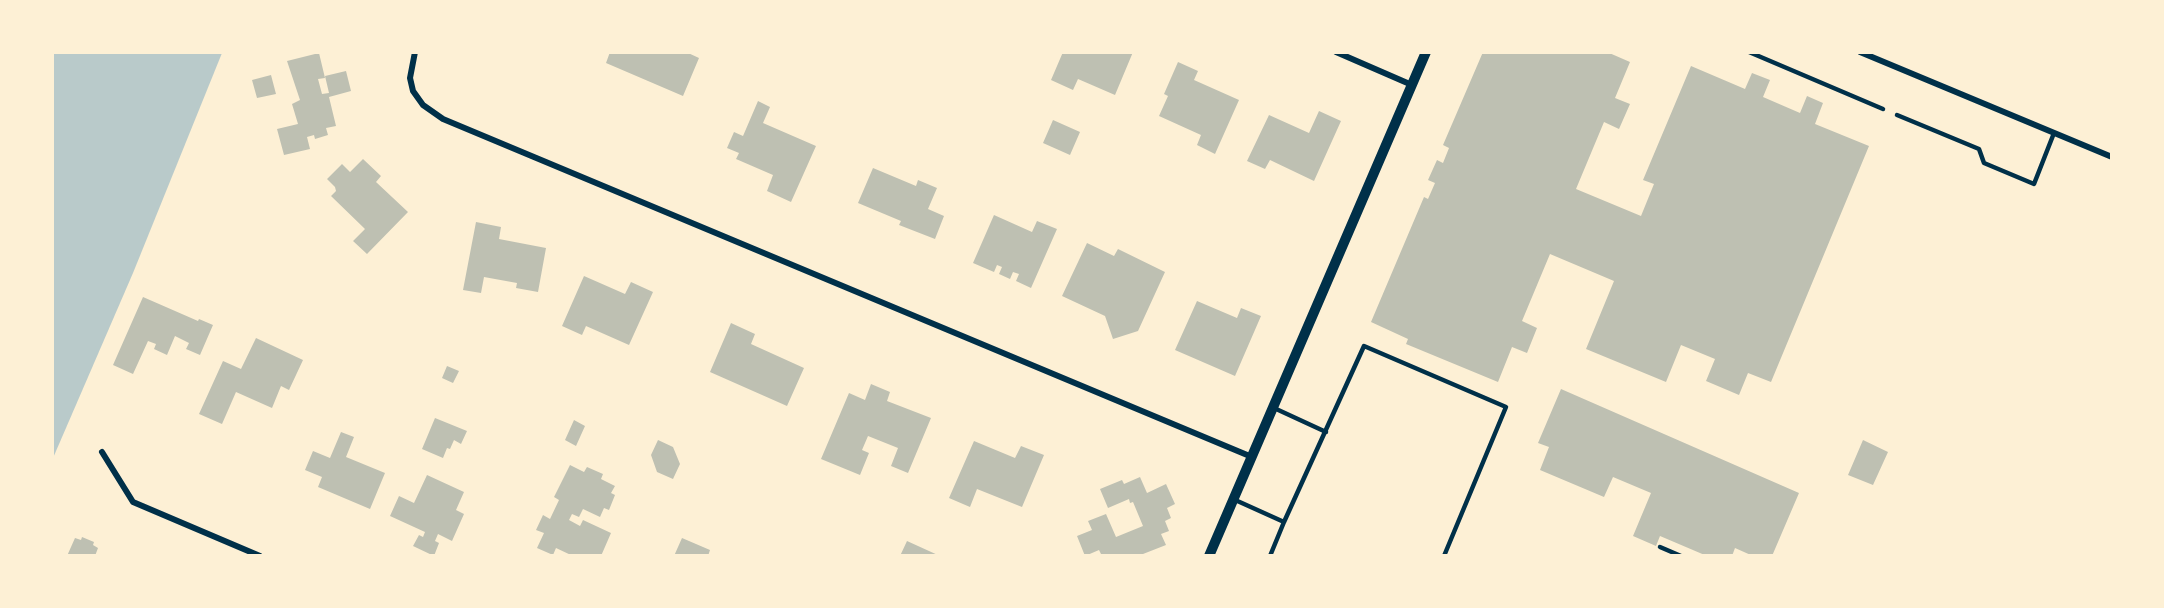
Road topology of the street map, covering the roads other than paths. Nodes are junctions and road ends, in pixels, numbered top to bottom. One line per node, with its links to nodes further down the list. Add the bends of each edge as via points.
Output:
1 (415, 52): 14 (street, via 411,85 416,97 443,119)
2 (1336, 52): 6 (street)
3 (1426, 52): 6 (street)
4 (1749, 52): 7 (lane)
5 (1860, 52): 9 (street)
6 (1412, 85): 11 (street)
7 (1882, 109)
8 (1897, 115): 9 (lane, via 1979,149 1984,163 2034,184)
9 (2054, 133): 10 (street)
10 (2112, 158)
11 (1273, 408): 12 (lane); 14 (street)
12 (1326, 432): 16 (lane); 21 (lane, via 1364,346 1506,407)
13 (102, 452): 18 (street, via 133,502)
14 (1252, 457): 15 (street)
15 (1233, 499): 16 (lane); 19 (street)
16 (1284, 522): 20 (lane)
17 (1660, 547): 22 (lane)
18 (260, 555)
19 (1209, 555)
20 (1270, 555)
21 (1444, 555)
22 (1681, 555)

